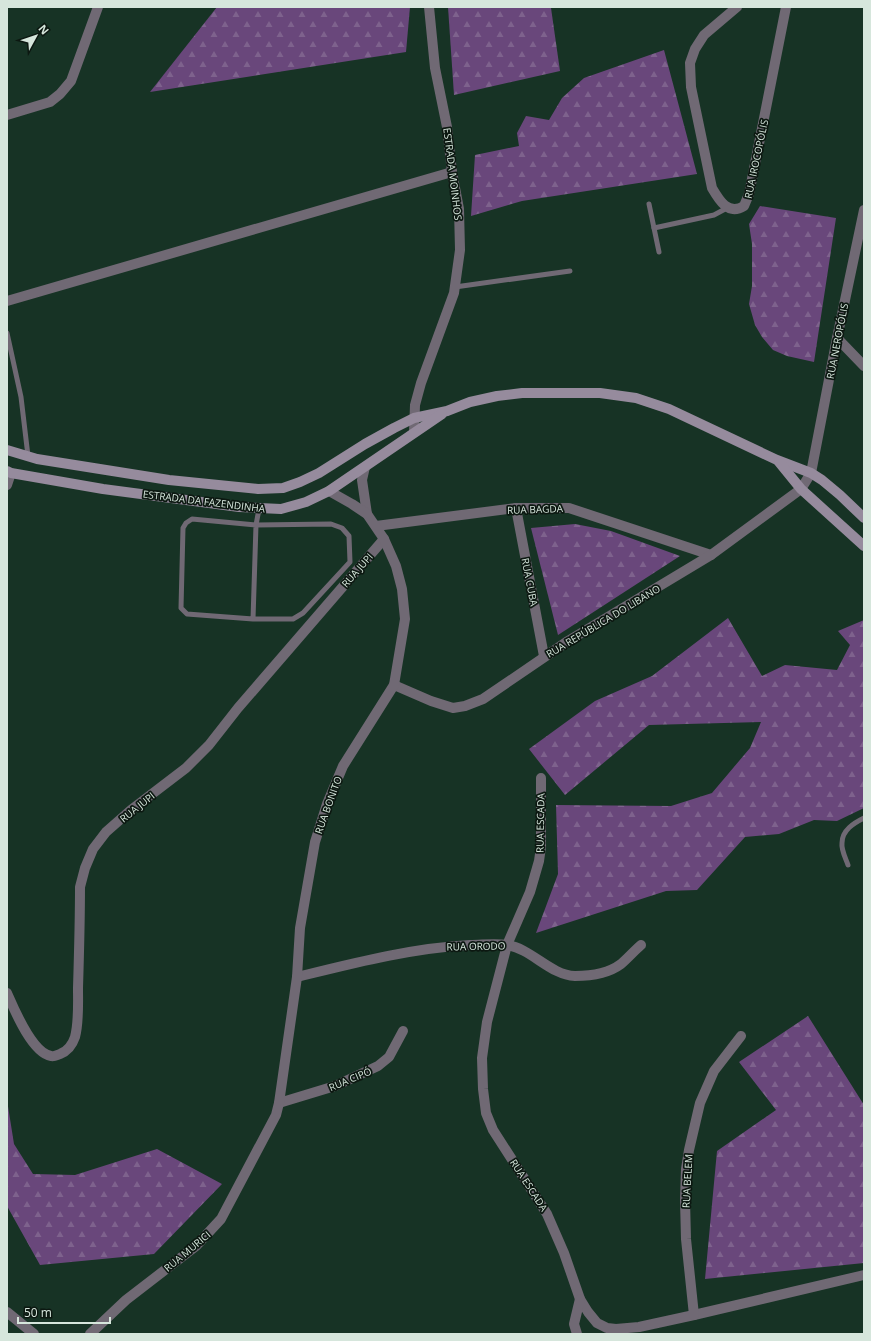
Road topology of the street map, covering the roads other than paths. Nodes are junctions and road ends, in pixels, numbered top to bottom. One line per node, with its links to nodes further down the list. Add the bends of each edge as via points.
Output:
1 (98, 7): 5 (street, via 71,81 50,102)
2 (428, 7): 6 (street, ESTRADA MOINHOS)
3 (737, 7): 8 (street, via 704,35 690,63 691,87 712,188 719,200)
4 (786, 7): 8 (street, RUA IROCOPÓLIS, via 749,194 744,206)
5 (7, 115)
6 (452, 172): 13 (street, ESTRADA MOINHOS, via 459,216 460,250); 14 (street)
7 (649, 204): 10 (lane)
8 (728, 208): 10 (lane, via 714,215)
9 (864, 210): 16 (street, RUA NEROPÓLIS)
10 (654, 228): 11 (lane)
11 (659, 252)
12 (570, 271): 13 (lane)
13 (455, 287): 19 (street, ESTRADA MOINHOS, via 421,383)
14 (7, 301)
15 (8, 333): 22 (lane, via 21,398)
16 (837, 338): 17 (street); 26 (street, RUA NEROPÓLIS)
17 (864, 366)
18 (447, 410): 19 (main road, ESTRADA DA FAZENDINHA); 20 (main road, ESTRADA DA FAZENDINHA); 23 (main road, ESTRADA DA FAZENDINHA, via 470,402 522,393 600,393 636,398 669,409)
19 (414, 418): 20 (street, ESTRADA MOINHOS); 22 (main road, ESTRADA DA FAZENDINHA, via 319,473 282,488 258,489 169,480)
20 (414, 432): 24 (main road, ESTRADA DA FAZENDINHA)
21 (7, 450): 22 (main road, ESTRADA DA FAZENDINHA)
22 (28, 457)
23 (777, 460): 26 (main road, ESTRADA DA FAZENDINHA); 28 (main road, ESTRADA DA FAZENDINHA)
24 (365, 467): 29 (main road, ESTRADA DA FAZENDINHA); 32 (street, via 362,480)
25 (9, 472): 27 (street); 31 (main road, ESTRADA DA FAZENDINHA, via 103,489)
26 (811, 473): 28 (street, RUA NEROPÓLIS); 33 (main road, ESTRADA DA FAZENDINHA)
27 (7, 485)
28 (802, 489): 37 (main road, ESTRADA DA FAZENDINHA); 38 (street, RUA REPÚBLICA DO LIBANO)
29 (329, 491): 31 (main road, ESTRADA DA FAZENDINHA, via 306,502 281,509); 32 (street)
30 (516, 508): 35 (street, RUA BAGDA); 38 (street, RUA BAGDA, via 569,508); 40 (street, RUA CUBA)
31 (259, 509): 34 (lane)
32 (367, 514): 35 (street, RUA BONITO)
33 (864, 518)
34 (256, 525): 39 (lane); 39 (lane, via 192,519 183,528 181,608 187,614); 39 (lane, via 330,524 342,528 349,536 350,562 299,616 293,619)
35 (376, 526): 36 (street, RUA BONITO)
36 (384, 539): 41 (street, RUA BONITO, via 398,572 405,619); 48 (street, RUA JUPI, via 208,745 186,768 106,832 93,849 80,887 78,1013 76,1035 68,1050 56,1056 43,1053 29,1037)
37 (864, 546)
38 (711, 555): 40 (street, RUA REPÚBLICA DO LIBANO)
39 (253, 619)
40 (544, 656): 41 (street, RUA REPÚBLICA DO LIBANO, via 499,689 465,706 453,708)
41 (394, 685): 47 (street, RUA BONITO, via 343,766 326,804 313,849 300,928)
42 (541, 778): 45 (street, RUA ESCADA, via 540,861 520,918)
43 (864, 818): 44 (lane, via 851,825 844,834 841,844)
44 (848, 865)
45 (507, 945): 46 (street, RUA ORODO, via 525,951 564,974 575,976 610,971); 47 (street, RUA ORODO, via 446,946 367,960); 53 (street, RUA ESCADA, via 487,1022 482,1058 486,1113 493,1130 547,1214)
46 (641, 945)
47 (297, 977): 51 (street, RUA BONITO)
48 (7, 992)
49 (403, 1031): 51 (street, RUA CIPÓ, via 389,1057 378,1066 335,1086)
50 (741, 1036): 54 (street, RUA BELEM, via 714,1071 700,1103 689,1150 686,1168 686,1239)
51 (280, 1103): 57 (street, RUA MURICI, via 221,1219 196,1246 126,1300)
52 (864, 1275): 54 (street, RUA ESCADA)
53 (580, 1299): 54 (street, RUA ESCADA, via 597,1323 607,1328 639,1326); 58 (street, via 574,1324)
54 (694, 1315)
55 (9, 1317): 56 (street)
56 (34, 1334)
57 (90, 1334)
58 (577, 1334)

